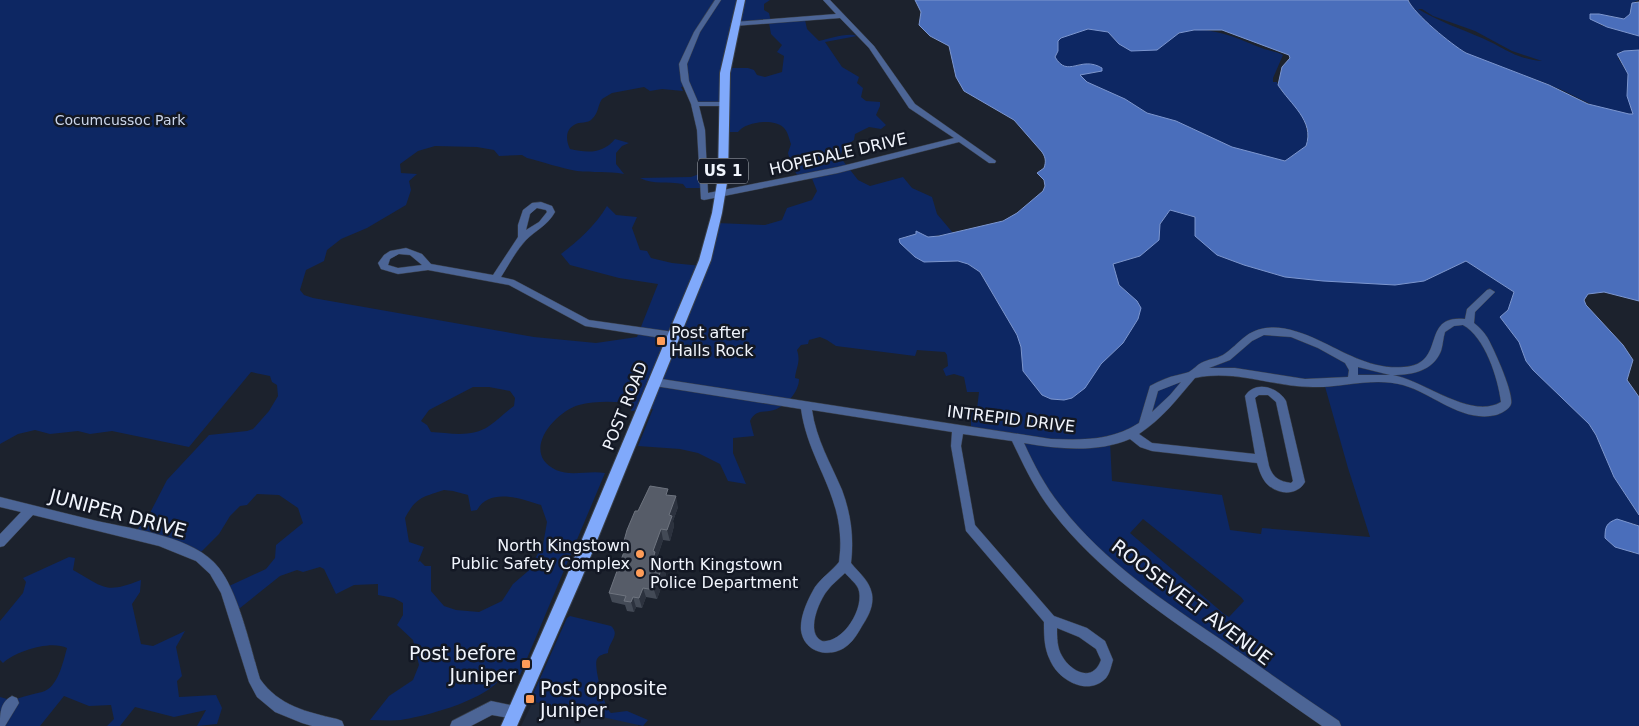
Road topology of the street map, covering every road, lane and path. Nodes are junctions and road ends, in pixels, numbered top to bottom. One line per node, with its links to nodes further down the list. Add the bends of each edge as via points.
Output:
1 (718, 0): 6 (street, via 699,27 684,60 683,73)
2 (741, 0): 5 (main road, POST ROAD / US 1)
3 (826, 0): 4 (street)
4 (842, 16): 5 (street); 8 (street, via 872,47 912,106)
5 (734, 24): 7 (main road, POST ROAD / US 1)
6 (695, 104): 7 (street); 10 (street, via 701,135 704,197)
7 (723, 104): 10 (main road, POST ROAD / US 1, via 724,155)
8 (962, 139): 9 (street); 10 (street, HOPEDALE DRIVE)
9 (992, 161)
10 (720, 195): 16 (main road, POST ROAD / US 1, via 705,260)
11 (523, 238): 13 (street)
12 (428, 267): 13 (street)
13 (496, 278): 16 (street, via 512,282 588,323)
14 (1490, 292): 15 (street, via 1470,311)
15 (1469, 324): 17 (street, INTREPID DRIVE, via 1459,322 1446,326 1440,332 1433,355 1415,368 1379,370); 19 (street, via 1481,334 1506,396 1506,404 1499,409 1488,411 1455,406 1412,384 1395,380)
16 (674, 336): 20 (main road, POST ROAD / US 1)
17 (1349, 360): 18 (street, INTREPID DRIVE, via 1299,336 1263,332 1249,337 1226,359 1202,367); 19 (street, via 1354,368)
18 (1193, 374): 19 (street, via 1223,370 1304,383); 22 (street, INTREPID DRIVE); 22 (street, via 1165,382 1154,389)
19 (1351, 380)
20 (655, 382): 21 (street, INTREPID DRIVE); 33 (main road, POST ROAD / US 1)
21 (806, 406): 23 (street, INTREPID DRIVE); 30 (street, via 810,430 842,504 846,529)
22 (1144, 426): 24 (street, INTREPID DRIVE)
23 (958, 429): 25 (street, INTREPID DRIVE); 31 (street, via 956,446 970,526)
24 (1132, 434): 25 (street, INTREPID DRIVE, via 1092,444 1051,444); 26 (street, via 1152,447)
25 (1016, 438): 37 (street, ROOSEVELT AVENUE, via 1056,509 1096,554 1188,625)
26 (1261, 460): 26 (street, via 1271,482 1293,488 1298,485 1281,401 1273,393 1260,390 1250,396)
27 (0, 502): 28 (street, JUNIPER DRIVE)
28 (30, 510): 29 (street); 35 (street, JUNIPER DRIVE, via 159,541 205,560 227,592 259,690 278,707)
29 (0, 542)
30 (845, 564): 30 (street, via 821,589 810,614 809,639 817,646 829,648 838,645 850,634 864,611 867,602 863,586 859,577)
31 (1050, 620): 31 (street, via 1056,658 1066,672 1080,680 1095,679 1103,672 1107,660 1101,645 1083,632)
32 (12, 703): 34 (street)
33 (512, 719): 36 (street, via 491,708)
34 (0, 720)
35 (337, 726)
36 (456, 726)
37 (1334, 726)

